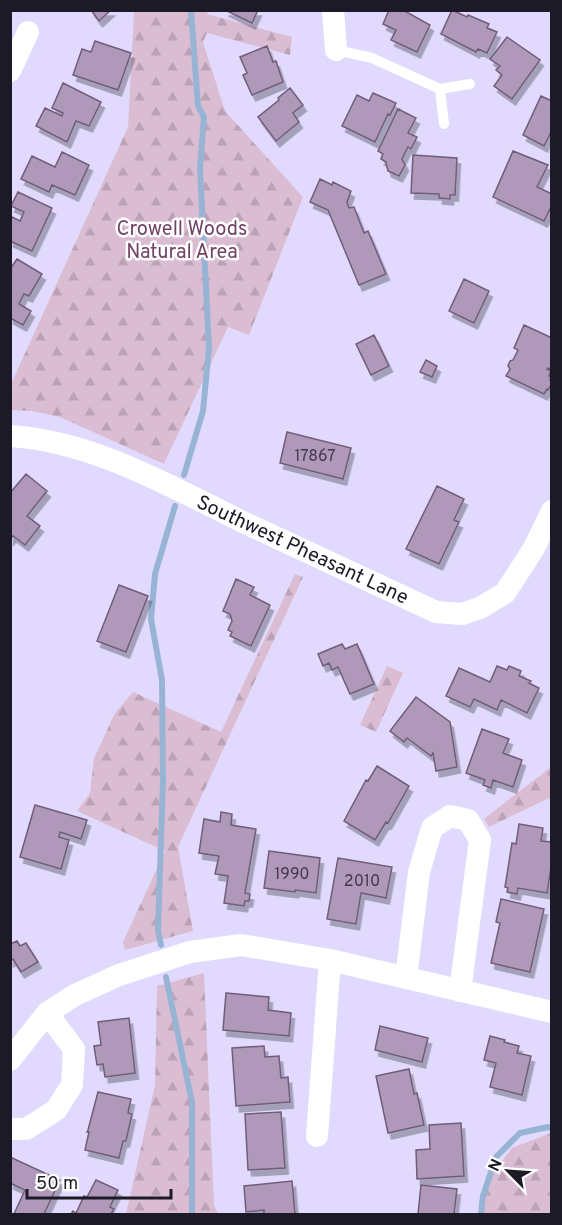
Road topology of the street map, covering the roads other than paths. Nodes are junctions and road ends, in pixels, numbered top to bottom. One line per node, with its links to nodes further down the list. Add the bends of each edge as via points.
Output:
1 (333, 10): 3 (street)
2 (28, 32): 4 (street)
3 (336, 50): 6 (lane, via 372,58)
4 (10, 71)
5 (470, 84): 6 (lane)
6 (440, 90): 7 (lane)
7 (444, 124)
8 (10, 436): 9 (street, Southwest Pheasant Lane, via 91,452 436,612 462,614 505,593)
9 (552, 511)
10 (330, 960): 11 (street); 14 (street, via 241,945 190,952 110,979); 17 (street)
11 (406, 978): 12 (street); 12 (street, via 418,872 432,828 450,816 468,820 480,840)
12 (460, 991): 13 (street)
13 (552, 1012)
14 (47, 1013): 15 (street); 16 (street, via 74,1049 72,1085 56,1110 26,1129)
15 (10, 1060)
16 (10, 1129)
17 (317, 1136)

